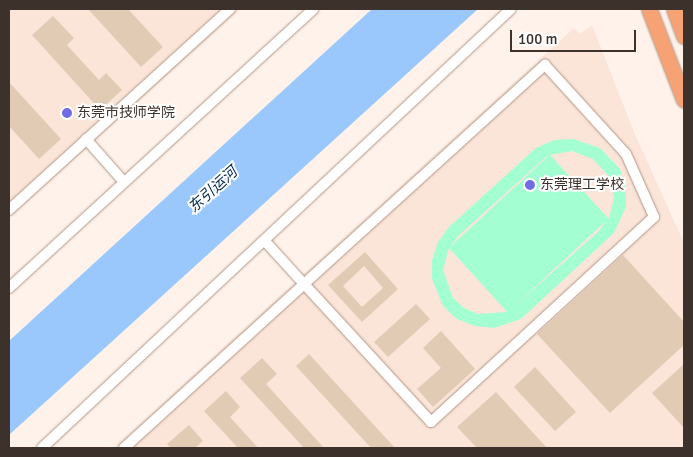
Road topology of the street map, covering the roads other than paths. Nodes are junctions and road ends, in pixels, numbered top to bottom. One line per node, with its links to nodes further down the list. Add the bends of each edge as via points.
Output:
1 (230, 9): 8 (lane)
2 (313, 9): 9 (lane)
3 (511, 9): 11 (lane)
4 (649, 9): 7 (highway)
5 (674, 9): 6 (highway)
6 (684, 36)
7 (684, 100)
8 (86, 139): 9 (lane); 10 (lane)
9 (124, 182): 13 (lane)
10 (9, 210)
11 (264, 240): 12 (lane); 14 (lane)
12 (304, 284): 12 (lane, via 431,422 654,217 626,154 545,65); 15 (lane)
13 (9, 288)
14 (42, 448)
15 (124, 448)

